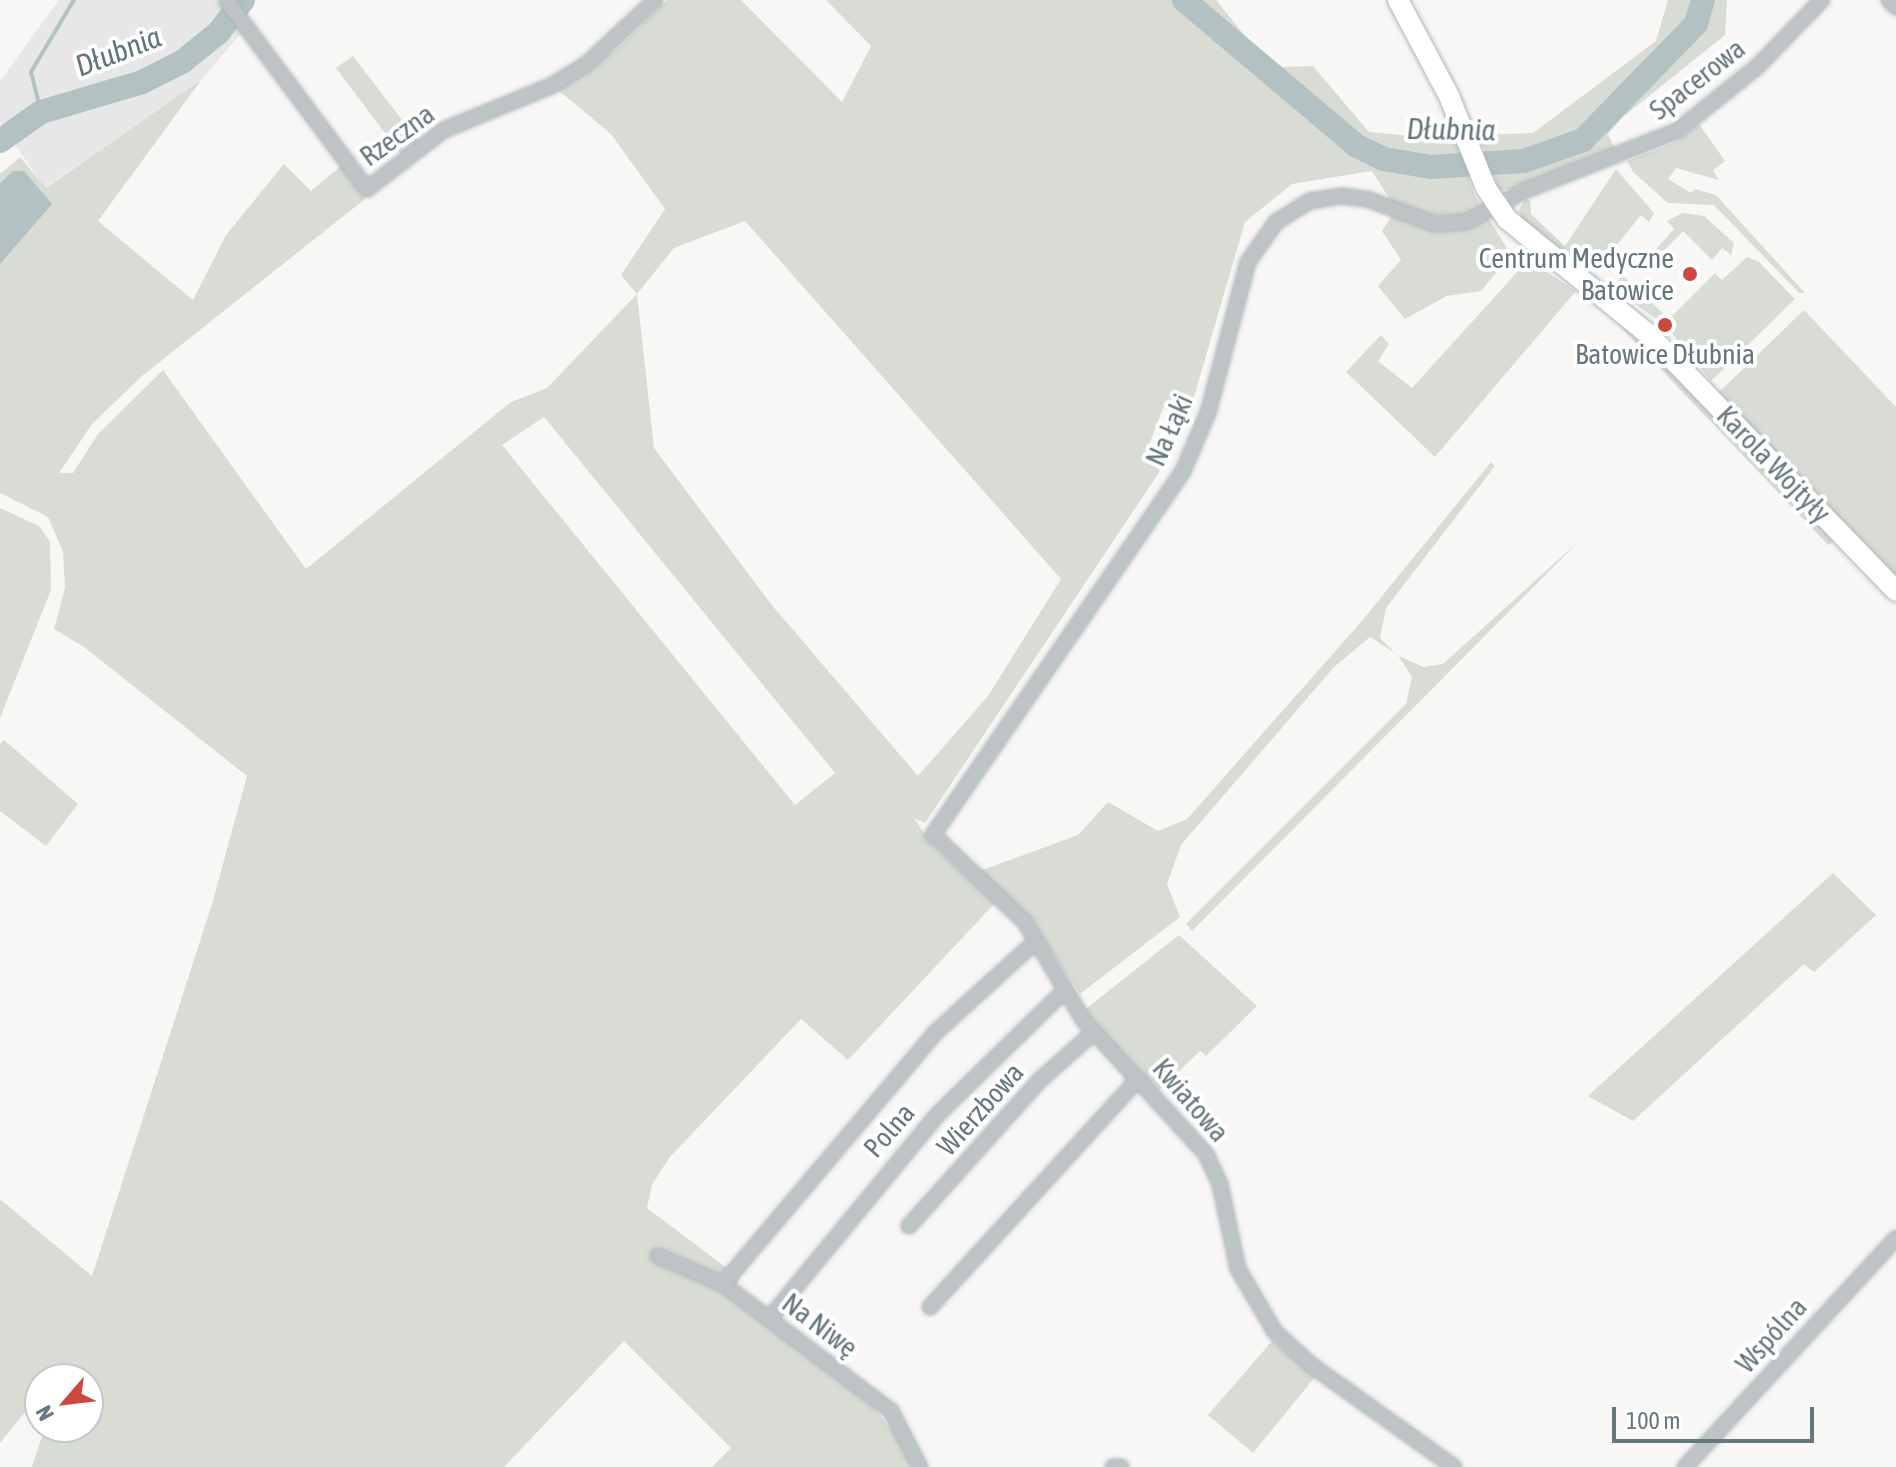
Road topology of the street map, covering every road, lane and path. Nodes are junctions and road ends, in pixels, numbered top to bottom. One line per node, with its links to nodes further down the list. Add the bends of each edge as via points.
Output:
1 (655, 0): 5 (street, Rzeczna, via 588,63 553,85 444,130 367,189)
2 (1398, 0): 7 (street, Karola Wojtyły, via 1463,129)
3 (1822, 0): 7 (street, Spacerowa, via 1757,67 1677,131)
4 (1889, 0): 6 (street)
5 (227, 1)
6 (1896, 7)
7 (1490, 196): 8 (street, Karola Wojtyły, via 1532,243 1648,334); 9 (street, Na Łąki, via 1466,222 1442,225 1367,199 1332,197 1297,207 1269,227 1248,262 1208,413 1183,471)
8 (1896, 591)
9 (933, 835): 10 (street, Kwiatowa, via 1010,905)
10 (1036, 941): 11 (street, Kwiatowa); 17 (street, via 917,1052)
11 (1065, 990): 12 (street, Kwiatowa); 19 (street, Polna, via 939,1113)
12 (1094, 1032): 13 (street, Kwiatowa); 14 (street, Wierzbowa, via 1040,1080)
13 (1138, 1079): 18 (street); 23 (street, Kwiatowa, via 1212,1162 1238,1269 1275,1332 1311,1365)
14 (909, 1226)
15 (1896, 1238): 24 (street, Wspólna)
16 (658, 1256): 17 (street, Na Niwę)
17 (723, 1284): 19 (street, Na Niwę)
18 (930, 1307)
19 (769, 1319): 20 (street, Na Niwę, via 891,1411)
20 (920, 1467)
21 (1113, 1467): 22 (street)
22 (1121, 1467)
23 (1454, 1467)
24 (1685, 1467)

